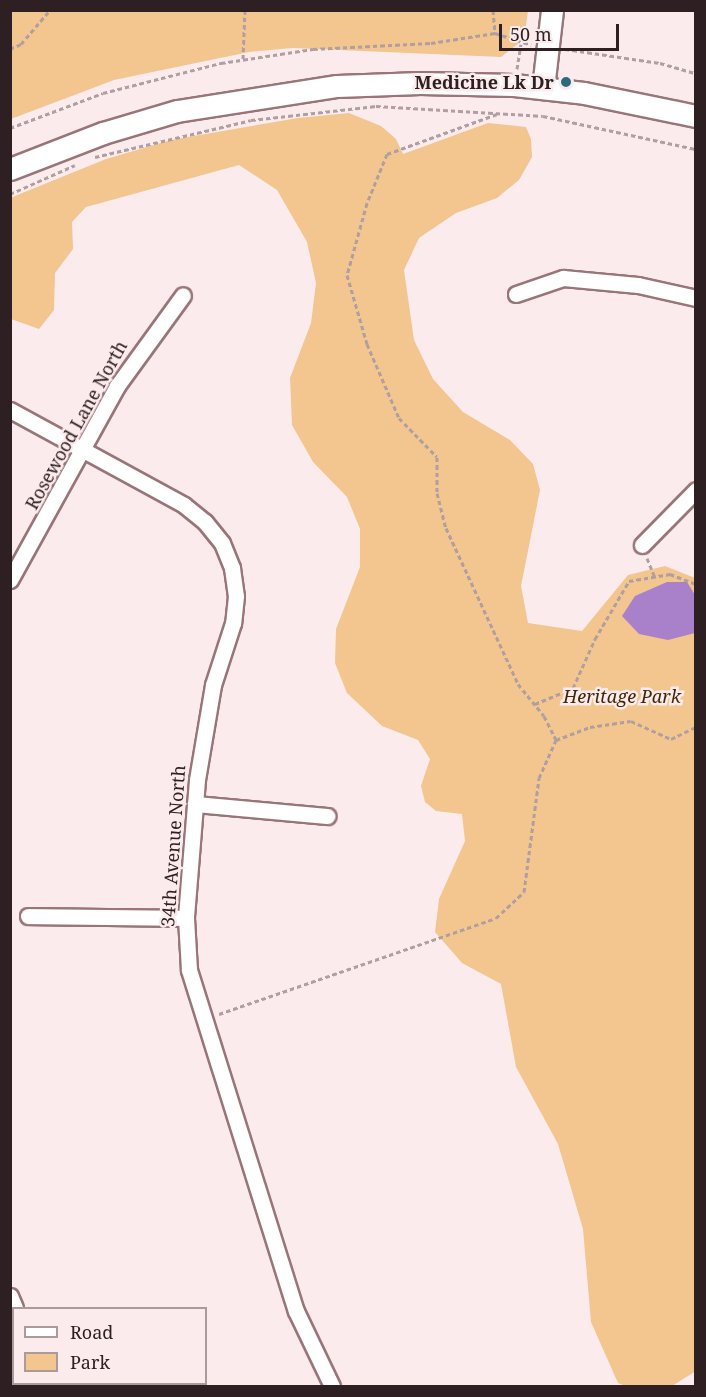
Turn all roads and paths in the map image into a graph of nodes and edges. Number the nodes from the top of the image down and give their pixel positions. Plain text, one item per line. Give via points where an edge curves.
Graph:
1 (50, 10) edge
2 (245, 10) edge
3 (493, 10) edge
4 (552, 10) edge
5 (495, 33) junction
6 (521, 44) dead end
7 (10, 49) edge
8 (567, 49) dead end
9 (243, 59) junction
10 (696, 73) edge
11 (543, 88) junction
12 (497, 114) junction
13 (696, 116) edge
14 (10, 128) edge
15 (696, 149) edge
16 (92, 158) dead end
17 (82, 162) dead end
18 (10, 169) edge
19 (10, 194) edge
20 (183, 294) dead end
21 (516, 294) dead end
22 (696, 297) edge
23 (10, 410) edge
24 (83, 450) junction
25 (696, 490) edge
26 (642, 545) joint
27 (655, 578) junction
28 (10, 580) edge
29 (696, 584) edge
30 (535, 705) junction
31 (696, 727) edge
32 (556, 741) junction
33 (195, 804) junction
34 (327, 816) dead end
35 (28, 916) dead end
36 (186, 918) junction
37 (203, 1020) junction
38 (332, 1386) edge

1 - 7 path via 21,44
2 - 9 path
3 - 5 path
4 - 11 main road
5 - 6 path
5 - 9 path via 431,44 312,49
8 - 10 path via 660,63
9 - 14 path via 140,81
11 - 13 main road
11 - 18 main road via 420,82 337,86 256,96 166,114
12 - 15 path via 543,116
12 - 16 path via 376,106 320,110 195,132
12 - 30 path via 387,154 367,203 347,275 367,344 399,418 437,457 437,493 446,528 518,684
17 - 19 path
20 - 24 street, Rosewood Lane North via 139,350
21 - 22 street via 563,278 638,285
23 - 24 street, 34th Avenue North
24 - 28 street, Rosewood Lane North
24 - 33 street, 34th Avenue North via 198,516 222,543 232,568 236,596 233,622 203,732
25 - 26 street
26 - 27 path
27 - 29 path via 670,574
27 - 30 path via 629,581 595,639 573,688
30 - 32 path
31 - 32 path via 671,739 631,721 590,727
32 - 37 path via 539,778 525,892 496,918
33 - 34 street
33 - 36 street, 34th Avenue North
35 - 36 street
36 - 37 street, 34th Avenue North via 189,970
37 - 38 street, 34th Avenue North via 296,1311 309,1347

